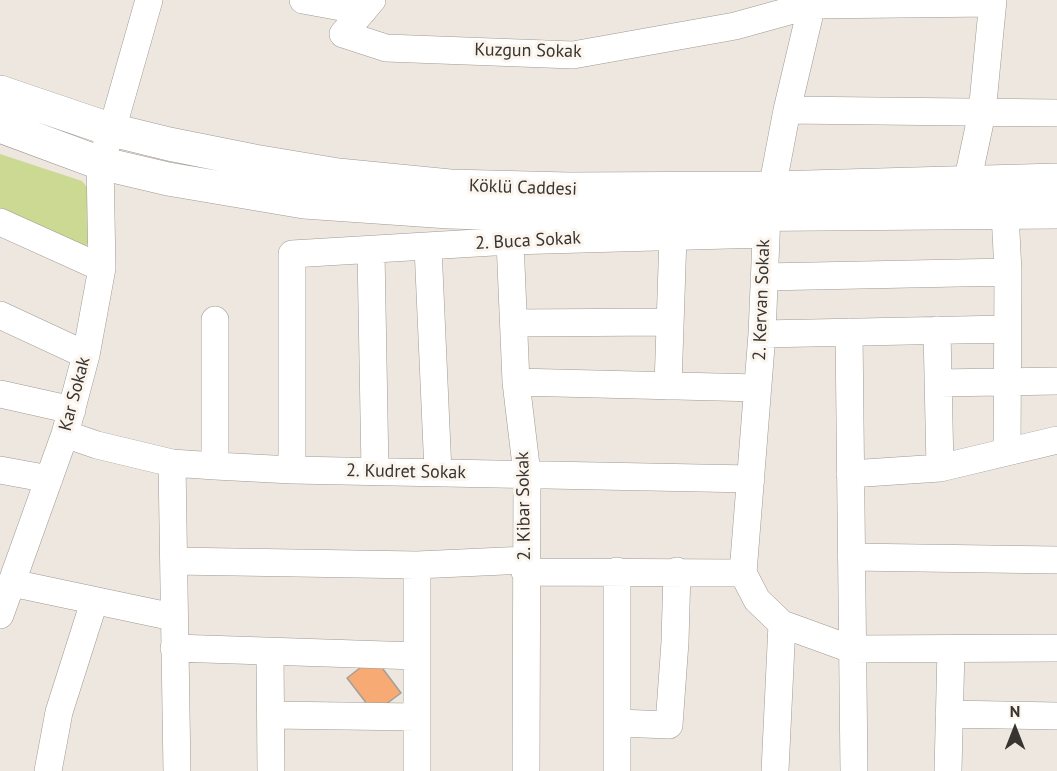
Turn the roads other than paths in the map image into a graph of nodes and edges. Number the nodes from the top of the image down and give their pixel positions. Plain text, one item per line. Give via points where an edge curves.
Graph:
1 (149, 0) edge
2 (303, 0) edge
3 (812, 2) edge
4 (993, 2) edge
5 (368, 5) edge
6 (0, 92) edge
7 (787, 110) junction
8 (982, 113) junction
9 (1057, 113) edge
10 (0, 126) edge
11 (112, 130) junction
12 (100, 163) junction
13 (1057, 180) edge
14 (967, 183) junction
15 (768, 212) junction
16 (1057, 212) edge
17 (1005, 213) junction
18 (0, 222) edge
19 (673, 236) junction
20 (510, 241) junction
21 (428, 247) junction
22 (371, 251) junction
23 (102, 268) junction
24 (1008, 272) junction
25 (764, 277) junction
26 (0, 315) edge
27 (215, 320) dead end
28 (670, 322) junction
29 (514, 323) junction
30 (1007, 329) junction
31 (938, 330) junction
32 (849, 332) junction
33 (762, 334) junction
34 (86, 355) junction
35 (1057, 381) edge
36 (516, 382) junction
37 (1007, 382) junction
38 (940, 383) junction
39 (668, 386) junction
40 (758, 388) junction
41 (0, 394) edge
42 (68, 422) junction
43 (1057, 440) edge
44 (1007, 452) junction
45 (172, 463) junction
46 (215, 466) junction
47 (940, 468) junction
48 (0, 470) edge
49 (292, 470) junction
50 (375, 471) junction
51 (438, 472) junction
52 (527, 474) junction
53 (850, 474) junction
54 (49, 479) junction
55 (751, 479) junction
56 (851, 557) junction
57 (1057, 560) edge
58 (174, 561) junction
59 (417, 565) junction
60 (525, 566) junction
61 (10, 570) edge
62 (617, 571) junction
63 (677, 572) junction
64 (743, 573) junction
65 (94, 602) junction
66 (0, 615) edge
67 (173, 617) junction
68 (783, 624) junction
69 (174, 648) junction
70 (1057, 648) edge
71 (851, 649) junction
72 (951, 649) junction
73 (270, 652) junction
74 (417, 656) junction
75 (949, 714) junction
76 (271, 715) junction
77 (1057, 716) edge
78 (416, 717) junction
79 (618, 723) junction
80 (48, 771) edge
81 (177, 771) edge
82 (271, 771) edge
83 (417, 771) edge
84 (526, 771) edge
85 (617, 771) edge
86 (775, 771) edge
87 (854, 771) edge
88 (948, 771) edge

1 - 11 street
2 - 5 street
3 - 4 street
3 - 5 street, Kuzgun Sokak via 735,26 573,55 386,48 343,34
3 - 7 street, 2. Kervan Sokak
4 - 8 street
6 - 11 main road, Köklü Caddesi
7 - 8 street
7 - 15 street, 2. Kervan Sokak
8 - 9 street
8 - 14 street
10 - 12 main road, Köklü Caddesi
11 - 12 street
11 - 15 main road, Köklü Caddesi via 338,175 450,186 568,189
12 - 15 main road, Köklü Caddesi via 304,202 585,216
12 - 23 street, Kar Sokak
13 - 14 main road, Köklü Caddesi
14 - 15 main road, Köklü Caddesi
15 - 17 main road, Köklü Caddesi
15 - 19 street, 2. Buca Sokak
15 - 25 street, 2. Kervan Sokak
16 - 17 main road, Köklü Caddesi
17 - 24 street
18 - 23 street
19 - 20 street, 2. Buca Sokak
19 - 28 street
20 - 21 street, 2. Buca Sokak
20 - 29 street, 2. Kibar Sokak
21 - 22 street, 2. Buca Sokak
21 - 51 street
22 - 49 street, 2. Buca Sokak via 292,254
22 - 50 street
23 - 34 street, Kar Sokak
24 - 25 street
24 - 30 street
25 - 33 street, 2. Kervan Sokak
26 - 34 street
27 - 46 street
28 - 29 street
28 - 39 street
29 - 36 street, 2. Kibar Sokak
30 - 31 street
30 - 37 street
31 - 32 street
31 - 38 street
32 - 33 street
32 - 53 street
33 - 40 street, 2. Kervan Sokak
34 - 42 street, Kar Sokak
35 - 37 street
36 - 39 street
36 - 52 street, 2. Kibar Sokak
37 - 38 street
37 - 44 street
38 - 47 street
39 - 40 street
40 - 55 street, 2. Kervan Sokak
41 - 42 street, 2. Kudret Sokak
42 - 45 street, 2. Kudret Sokak via 97,445
42 - 54 street, Kar Sokak
43 - 44 street
44 - 47 street
45 - 46 street, 2. Kudret Sokak
45 - 58 street
46 - 49 street, 2. Kudret Sokak
47 - 53 street
48 - 54 street
49 - 50 street, 2. Kudret Sokak
50 - 51 street, 2. Kudret Sokak
51 - 52 street, 2. Kudret Sokak
52 - 55 street, 2. Kudret Sokak
52 - 60 street, 2. Kibar Sokak
53 - 56 street
54 - 61 street, Kar Sokak
55 - 64 street, 2. Kervan Sokak
56 - 57 street
56 - 71 street
58 - 59 street
58 - 67 street
59 - 60 street
59 - 74 street
60 - 62 street
60 - 84 street, 2. Kibar Sokak
61 - 65 street
61 - 66 street, Kar Sokak
62 - 63 street
62 - 79 street
63 - 64 street
63 - 79 street via 669,724
64 - 68 street via 757,600
65 - 67 street
65 - 80 street via 59,712
67 - 69 street
68 - 71 street
68 - 86 street
69 - 73 street
69 - 81 street
70 - 72 street
71 - 72 street
71 - 87 street
72 - 75 street
73 - 74 street
73 - 76 street
74 - 78 street
75 - 77 street
75 - 88 street
76 - 78 street
76 - 82 street
78 - 83 street
79 - 85 street

